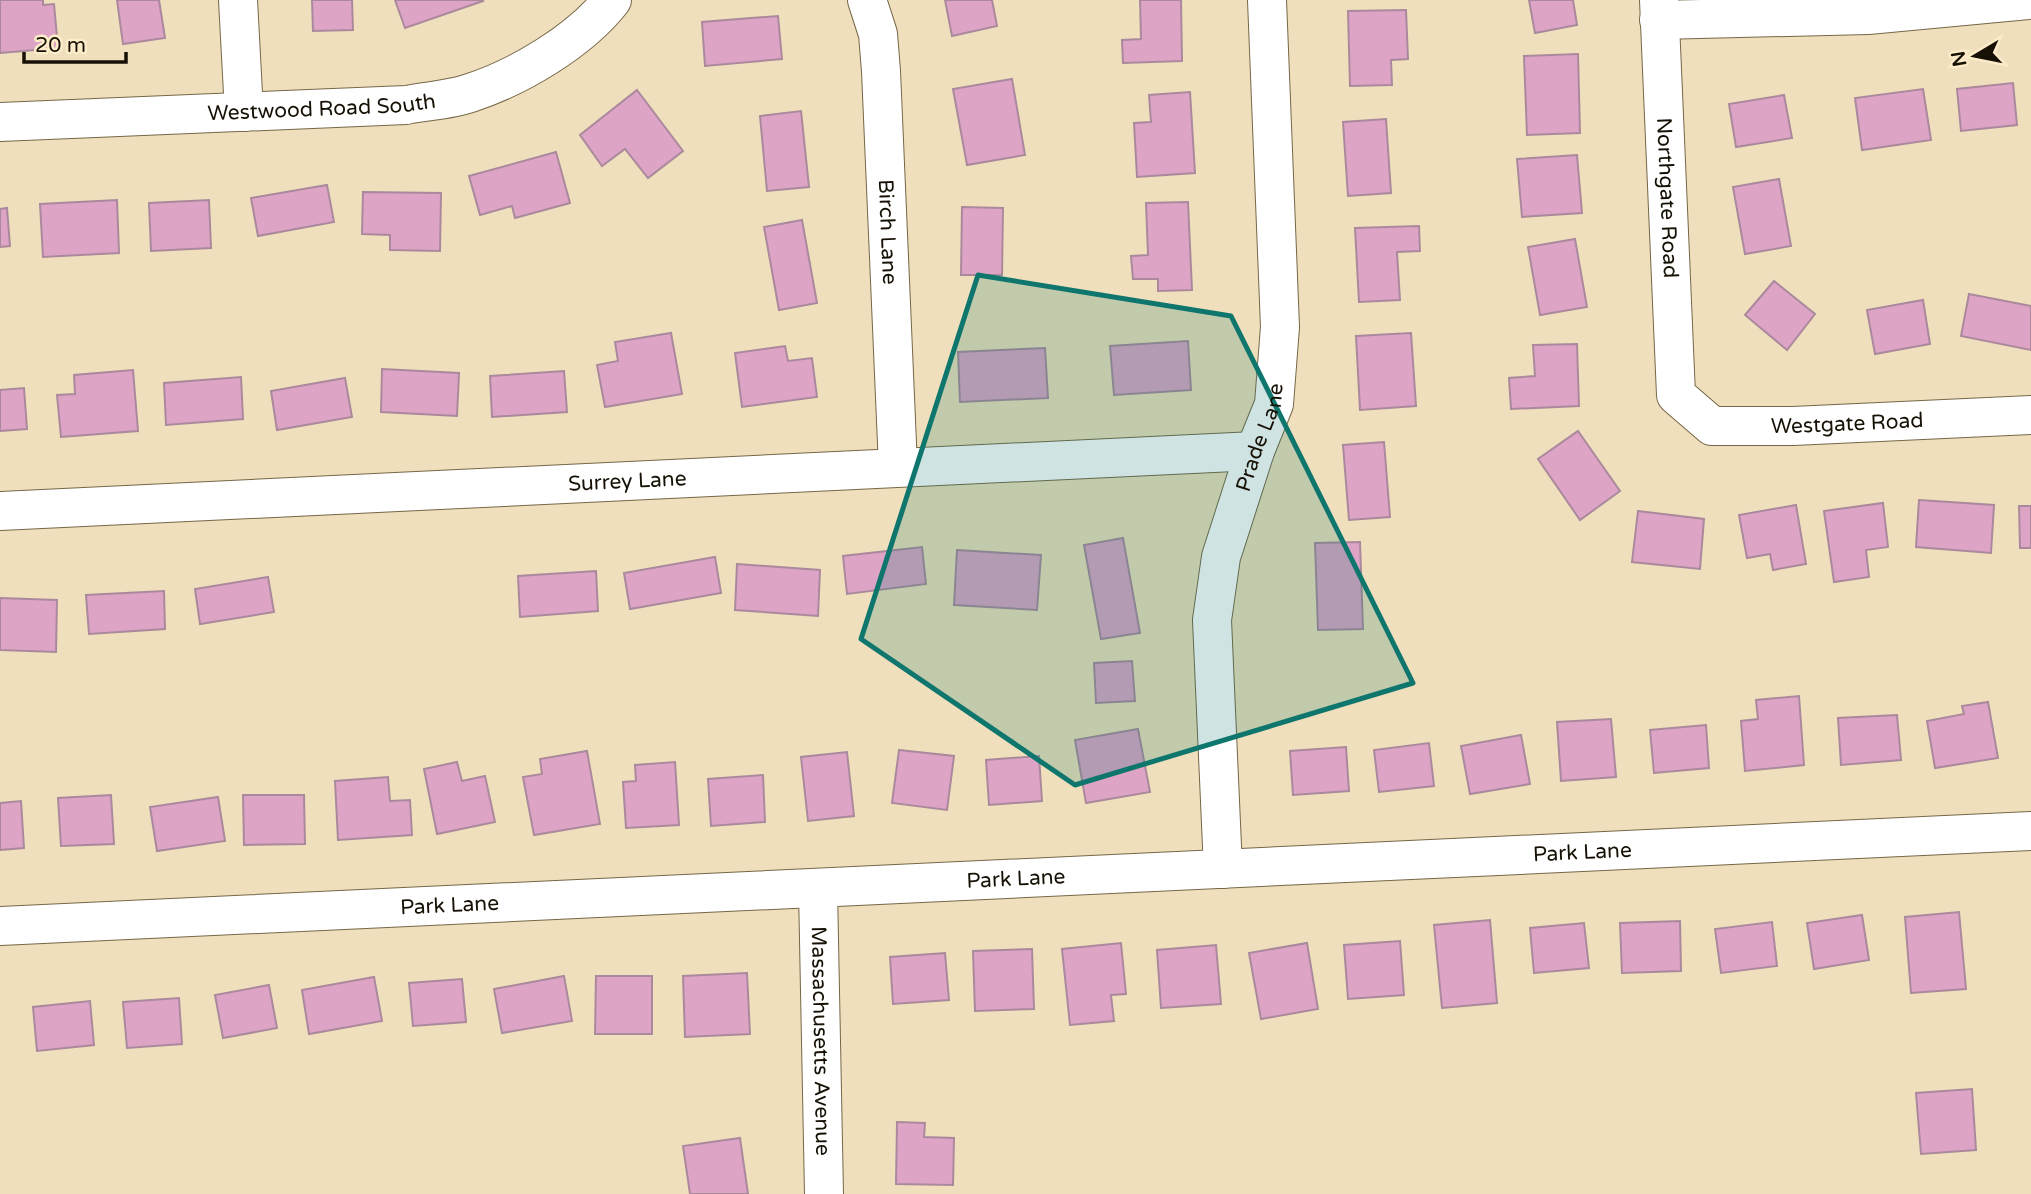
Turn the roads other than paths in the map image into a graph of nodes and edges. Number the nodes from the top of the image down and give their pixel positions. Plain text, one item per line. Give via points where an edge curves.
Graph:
1 (238, 0) edge
2 (612, 0) edge
3 (867, 0) edge
4 (1267, 0) edge
5 (2028, 0) edge
6 (1659, 10) edge
7 (244, 112) junction
8 (0, 122) edge
9 (1676, 394) joint
10 (2031, 415) edge
11 (1255, 451) junction
12 (898, 467) junction
13 (0, 510) edge
14 (2031, 831) edge
15 (1223, 869) junction
16 (817, 889) junction
17 (0, 926) edge
18 (824, 1194) edge

1 - 7 street
2 - 7 street, Westwood Road South via 577,36 514,75 467,94 406,105
3 - 12 street, Birch Lane via 878,34 881,71
4 - 11 street, Prade Lane via 1280,327 1274,404
5 - 6 street via 1868,15
6 - 9 street, Northgate Road
7 - 8 street, Westwood Road South
9 - 10 street, Westgate Road via 1712,426
11 - 12 street, Surrey Lane
11 - 15 street, Prade Lane via 1221,557 1212,620
12 - 13 street, Surrey Lane
14 - 15 street, Park Lane
15 - 16 street, Park Lane
16 - 17 street, Park Lane
16 - 18 street, Massachusetts Avenue

